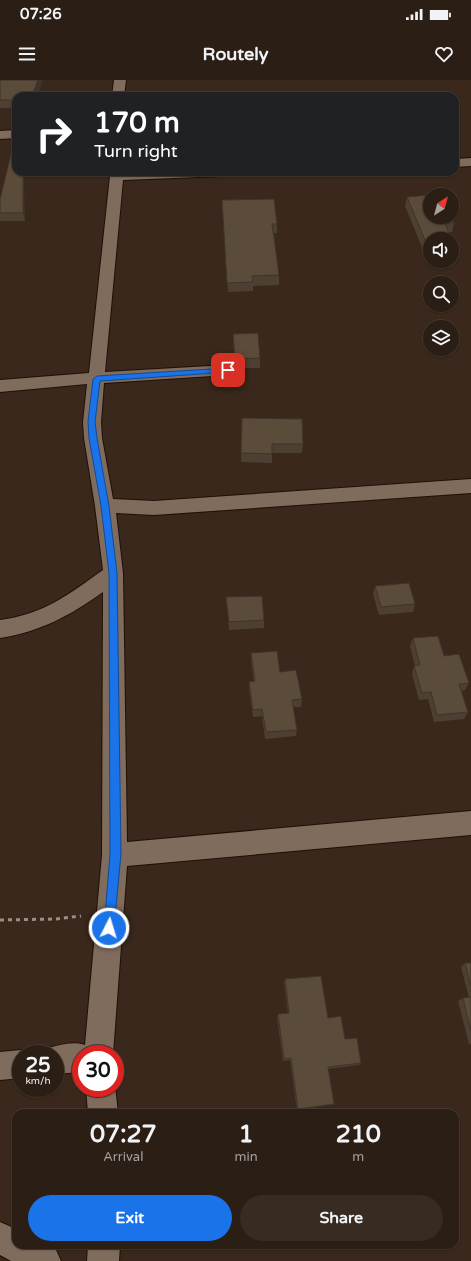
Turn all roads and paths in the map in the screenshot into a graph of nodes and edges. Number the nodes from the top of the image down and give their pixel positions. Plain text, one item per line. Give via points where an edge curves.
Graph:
1 (120, 80) edge
2 (118, 92) edge
3 (12, 134) edge
4 (0, 135) edge
5 (471, 162) edge
6 (459, 163) edge
7 (116, 176) edge
8 (228, 370) dead end
9 (97, 379) junction
10 (0, 386) edge
11 (471, 486) edge
12 (105, 506) junction
13 (113, 573) junction
14 (0, 629) edge
15 (471, 823) edge
16 (115, 854) junction
17 (110, 913) junction
18 (0, 920) edge
19 (100, 1045) edge
20 (12, 1065) edge
21 (0, 1066) edge
22 (102, 1097) edge
23 (103, 1109) edge
24 (0, 1238) edge
25 (12, 1244) edge
26 (22, 1249) edge
27 (104, 1249) edge
28 (45, 1261) edge
29 (103, 1261) edge

1 - 2 street
3 - 4 street
5 - 6 street
7 - 9 street
8 - 9 street
9 - 10 street
9 - 12 street via 92,422 93,438
11 - 12 street via 154,508
12 - 13 street
13 - 14 street via 52,616 14,628
13 - 16 street
15 - 16 street
16 - 17 street
17 - 18 path via 56,919
17 - 19 street
20 - 21 street
22 - 23 street
24 - 25 street
26 - 28 street
27 - 29 street

